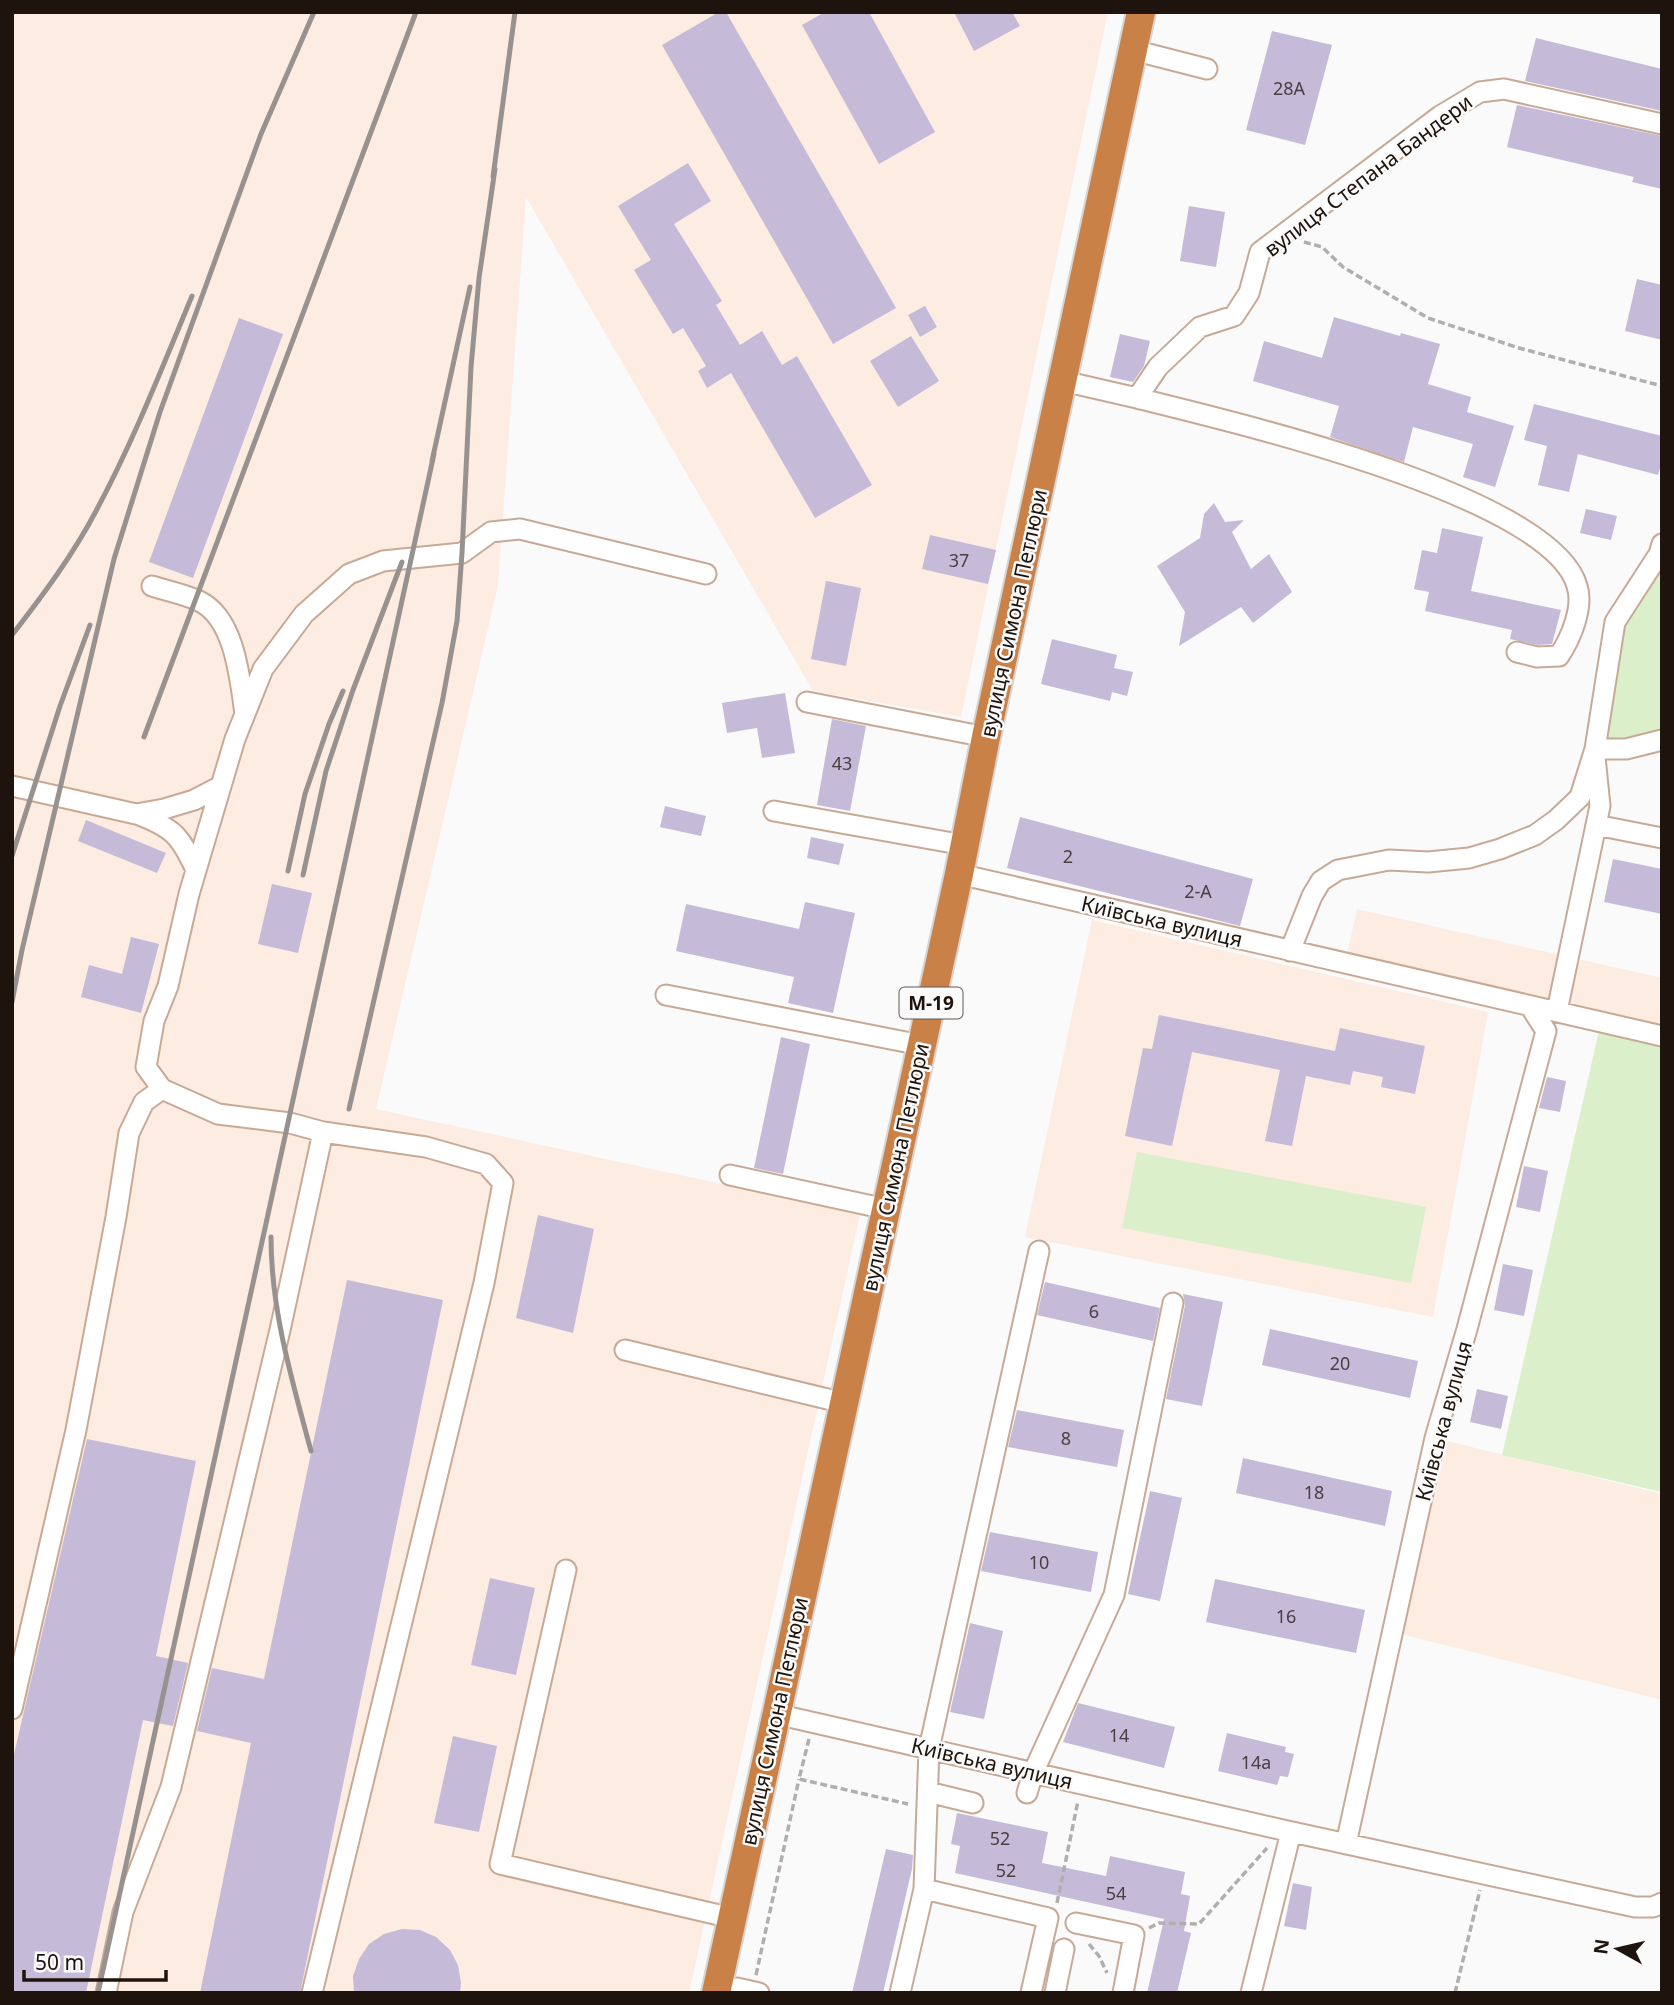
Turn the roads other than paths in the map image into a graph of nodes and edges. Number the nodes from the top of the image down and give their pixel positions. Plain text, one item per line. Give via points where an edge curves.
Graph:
1 (1141, 12) edge
2 (1133, 50) junction
3 (1207, 69) dead end
4 (1662, 124) edge
5 (1063, 382) junction
6 (1137, 398) junction
7 (1662, 544) edge
8 (706, 574) dead end
9 (152, 586) dead end
10 (1517, 652) dead end
11 (807, 702) dead end
12 (245, 715) junction
13 (986, 737) junction
14 (1662, 740) edge
15 (1594, 749) junction
16 (12, 786) edge
17 (220, 786) junction
18 (775, 811) dead end
19 (136, 814) junction
20 (1596, 825) junction
21 (1662, 838) edge
22 (964, 845) junction
23 (196, 870) junction
24 (958, 874) junction
25 (1290, 951) junction
26 (666, 995) dead end
27 (1530, 1006) junction
28 (1557, 1011) junction
29 (1662, 1036) edge
30 (922, 1045) junction
31 (162, 1089) junction
32 (323, 1132) junction
33 (730, 1175) dead end
34 (886, 1209) junction
35 (1039, 1251) dead end
36 (1173, 1303) dead end
37 (625, 1350) dead end
38 (844, 1403) junction
39 (566, 1570) dead end
40 (12, 1709) edge
41 (776, 1714) junction
42 (929, 1749) junction
43 (1033, 1773) junction
44 (1027, 1793) dead end
45 (927, 1800) junction
46 (972, 1803) dead end
47 (1287, 1831) junction
48 (1346, 1844) junction
49 (924, 1889) junction
50 (1662, 1903) edge
51 (732, 1918) junction
52 (1080, 1931) road end
53 (1064, 1949) dead end
54 (1116, 1987) edge
55 (741, 1991) edge
56 (106, 1993) edge
57 (312, 1993) edge
58 (900, 1993) edge
59 (1031, 1993) edge
60 (1055, 1993) edge
61 (1251, 1993) edge

1 - 2 highway, вулиця Симона Петлюри / М-19
2 - 3 street
2 - 5 highway, вулиця Симона Петлюри / М-19
4 - 6 street, вулиця Степана Бандери via 1504,89 1480,92 1440,116 1260,252 1250,293 1234,316 1200,327 1158,366
5 - 6 street
5 - 13 highway, вулиця Симона Петлюри / М-19
6 - 10 street via 1373,463 1446,490 1544,543 1564,560 1578,586 1578,604 1568,642 1559,656
7 - 15 street via 1615,622
8 - 12 street via 520,529 491,531 463,553 383,561 349,574 304,614 264,669
9 - 12 street via 201,602 225,626
11 - 13 street
12 - 17 street
13 - 22 highway, вулиця Симона Петлюри / М-19
14 - 15 street via 1626,749
15 - 20 street via 1600,806
15 - 25 street via 1580,797 1535,835 1469,858 1389,860 1338,870 1321,881
16 - 19 street
17 - 19 street via 194,800
17 - 23 street
18 - 22 street
19 - 23 street via 163,824 184,842
20 - 21 street
20 - 28 street
22 - 24 highway, вулиця Симона Петлюри / М-19
23 - 31 street via 169,986 154,1021 146,1067
24 - 25 street, Київська вулиця
24 - 30 highway, вулиця Симона Петлюри / М-19
25 - 27 street, Київська вулиця
26 - 30 street
27 - 28 street, Київська вулиця
27 - 48 street, Київська вулиця via 1546,1031 1435,1438
28 - 29 street, Київська вулиця
30 - 34 highway, вулиця Симона Петлюри / М-19
31 - 32 street via 218,1115 290,1123
31 - 40 street via 144,1102 129,1133 76,1430
32 - 56 street via 171,1787 123,1912
32 - 57 street via 438,1150 486,1164 503,1183 481,1295
33 - 34 street
34 - 38 highway, вулиця Симона Петлюри / М-19
35 - 42 street
36 - 43 street via 1114,1595
37 - 38 street
38 - 41 highway, вулиця Симона Петлюри / М-19
39 - 51 street via 500,1864
41 - 42 street, Київська вулиця
41 - 51 highway, вулиця Симона Петлюри / М-19
42 - 43 street, Київська вулиця
42 - 45 street
43 - 44 street
43 - 47 street, Київська вулиця
45 - 46 street
45 - 49 street
47 - 48 street, Київська вулиця
47 - 61 street
48 - 50 street, Київська вулиця via 1635,1907
49 - 58 street
49 - 59 street via 1048,1918
51 - 55 highway, вулиця Симона Петлюри / М-19
52 - 54 street via 1135,1935
53 - 60 street

